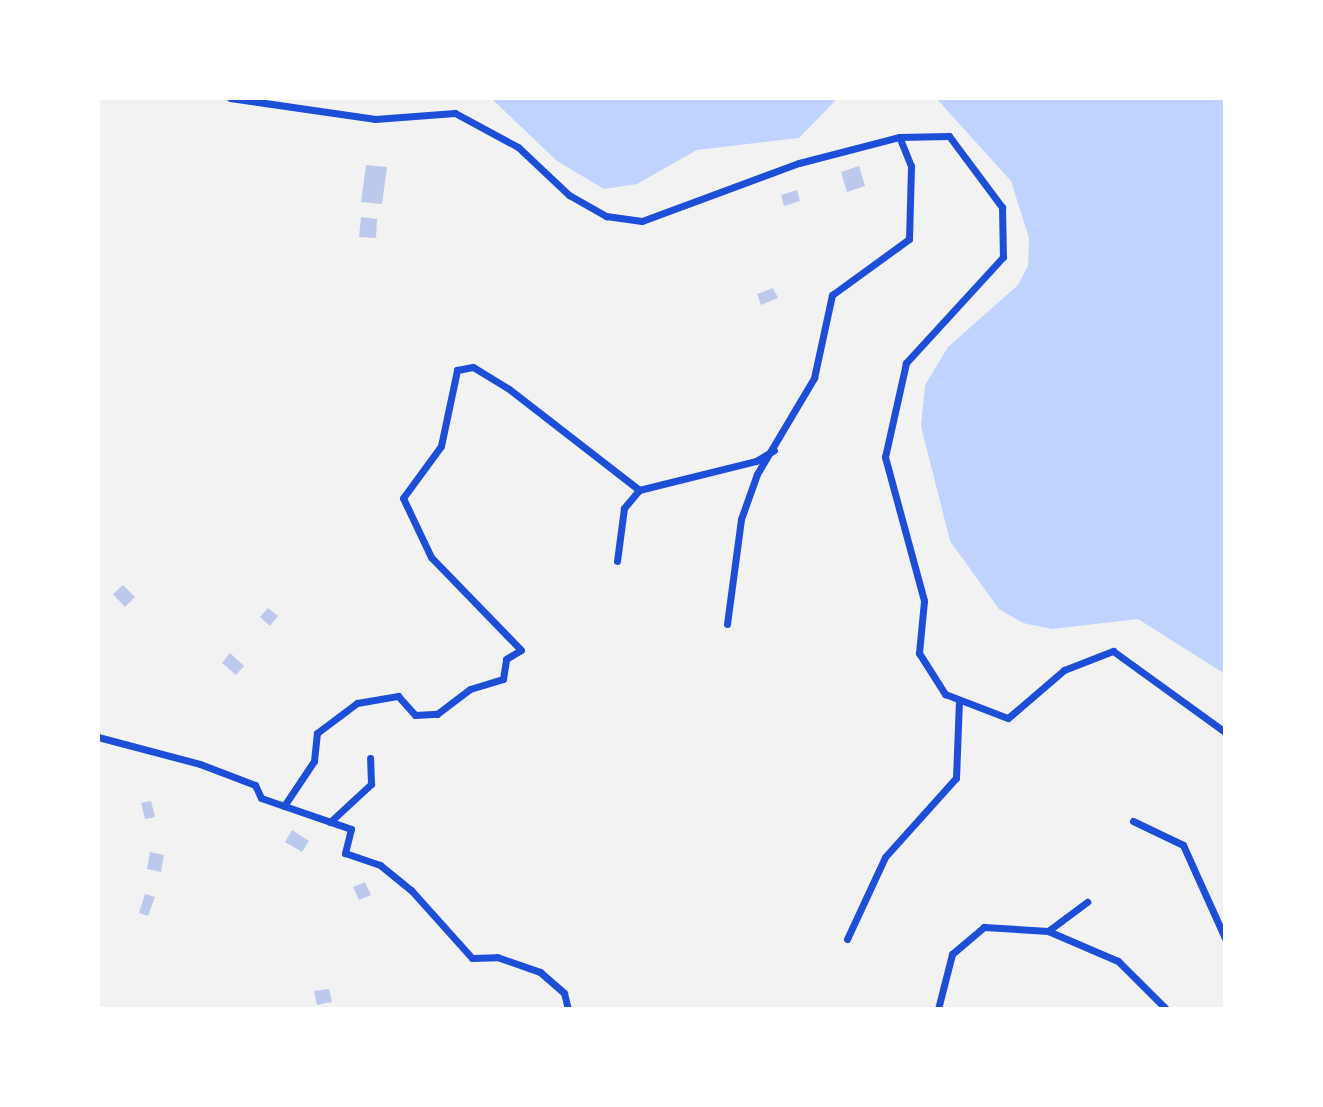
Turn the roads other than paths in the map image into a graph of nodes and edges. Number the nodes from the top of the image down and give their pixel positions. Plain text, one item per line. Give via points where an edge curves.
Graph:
1 (230, 98) edge
2 (899, 137) junction
3 (779, 447) junction
4 (639, 490) junction
5 (617, 561) dead end
6 (727, 624) dead end
7 (959, 700) junction
8 (1225, 732) edge
9 (98, 737) edge
10 (370, 758) dead end
11 (284, 806) junction
12 (1133, 821) dead end
13 (330, 822) junction
14 (1087, 902) dead end
15 (1048, 931) junction
16 (1225, 938) edge
17 (847, 939) dead end
18 (568, 1009) edge
19 (938, 1009) edge
20 (1166, 1009) edge

1 - 2 street via 375,119 455,113 518,147 569,195 606,216 642,221 799,163
2 - 3 street via 911,166 909,239 832,295 814,378
2 - 7 street via 949,136 1002,207 1003,257 906,363 885,457 924,601 919,653 945,694
3 - 4 street via 756,461
3 - 6 street via 757,474 741,519
4 - 5 street via 624,508
4 - 11 street via 509,389 473,367 457,370 441,446 403,498 431,557 521,650 506,659 503,679 470,689 437,714 415,715 398,696 357,703 317,733 314,761
7 - 8 street via 1008,718 1064,670 1113,651
7 - 17 street via 956,778 885,857
9 - 11 street via 200,764
10 - 13 street via 371,784
11 - 13 street
12 - 16 street via 1183,845
13 - 18 street via 351,829 345,853 380,865 411,890 472,958 497,957 540,972 564,993
14 - 15 street
15 - 19 street via 984,927 952,954
15 - 20 street via 1118,961

